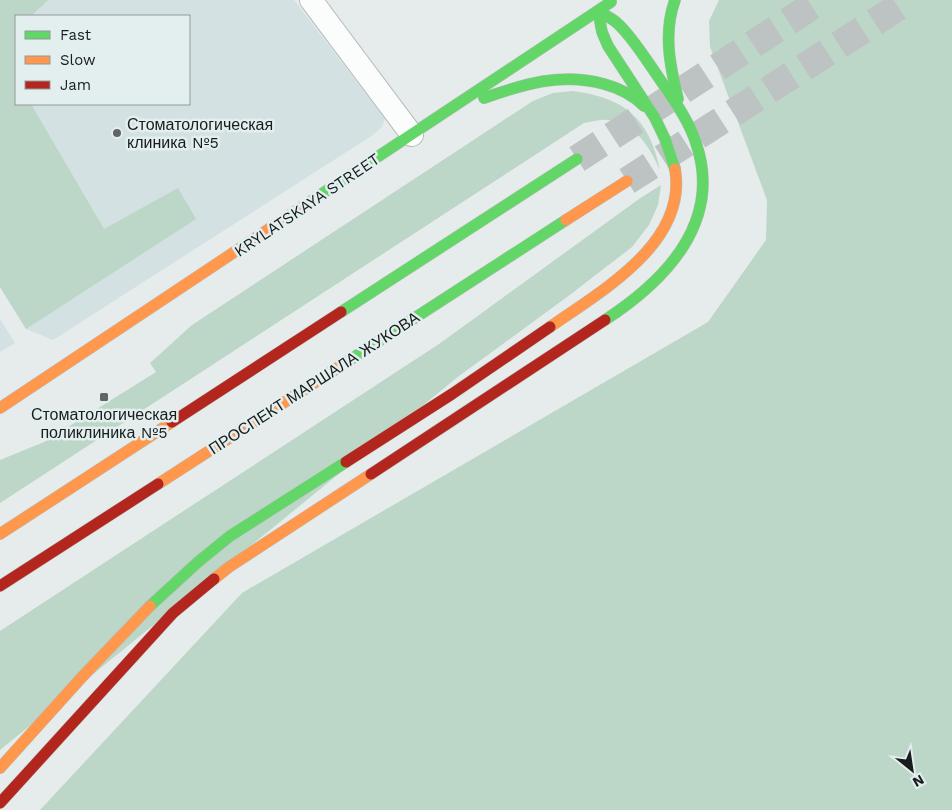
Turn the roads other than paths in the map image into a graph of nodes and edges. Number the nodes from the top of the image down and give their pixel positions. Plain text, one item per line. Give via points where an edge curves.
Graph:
1 (311, 0) edge
2 (614, 0) edge
3 (675, 0) edge
4 (598, 11) junction
5 (680, 110) junction
6 (448, 111) junction
7 (657, 121) junction
8 (412, 135) junction
9 (577, 159) tunnel mouth
10 (627, 181) tunnel mouth
11 (0, 408) edge
12 (0, 534) edge
13 (0, 586) edge
14 (0, 768) edge
15 (0, 803) edge

1 - 8 street
2 - 4 main road, KRYLATSKAYA STREET
3 - 5 main road via 668,29 668,52
4 - 5 main road via 627,34
4 - 6 main road, KRYLATSKAYA STREET
4 - 7 main road via 608,46
5 - 15 main road via 698,146 704,188 690,235 676,258 653,283 620,310 229,567 174,613
6 - 7 main road via 544,79 573,78 622,90 638,99
6 - 8 main road, KRYLATSKAYA STREET
7 - 14 main road via 668,143 676,172 676,196 667,224 648,251 575,310 484,373 230,536 196,562 161,594
8 - 11 main road, KRYLATSKAYA STREET
9 - 12 main road
10 - 13 main road, ПРОСПЕКТ МАРШАЛА ЖУКОВА

